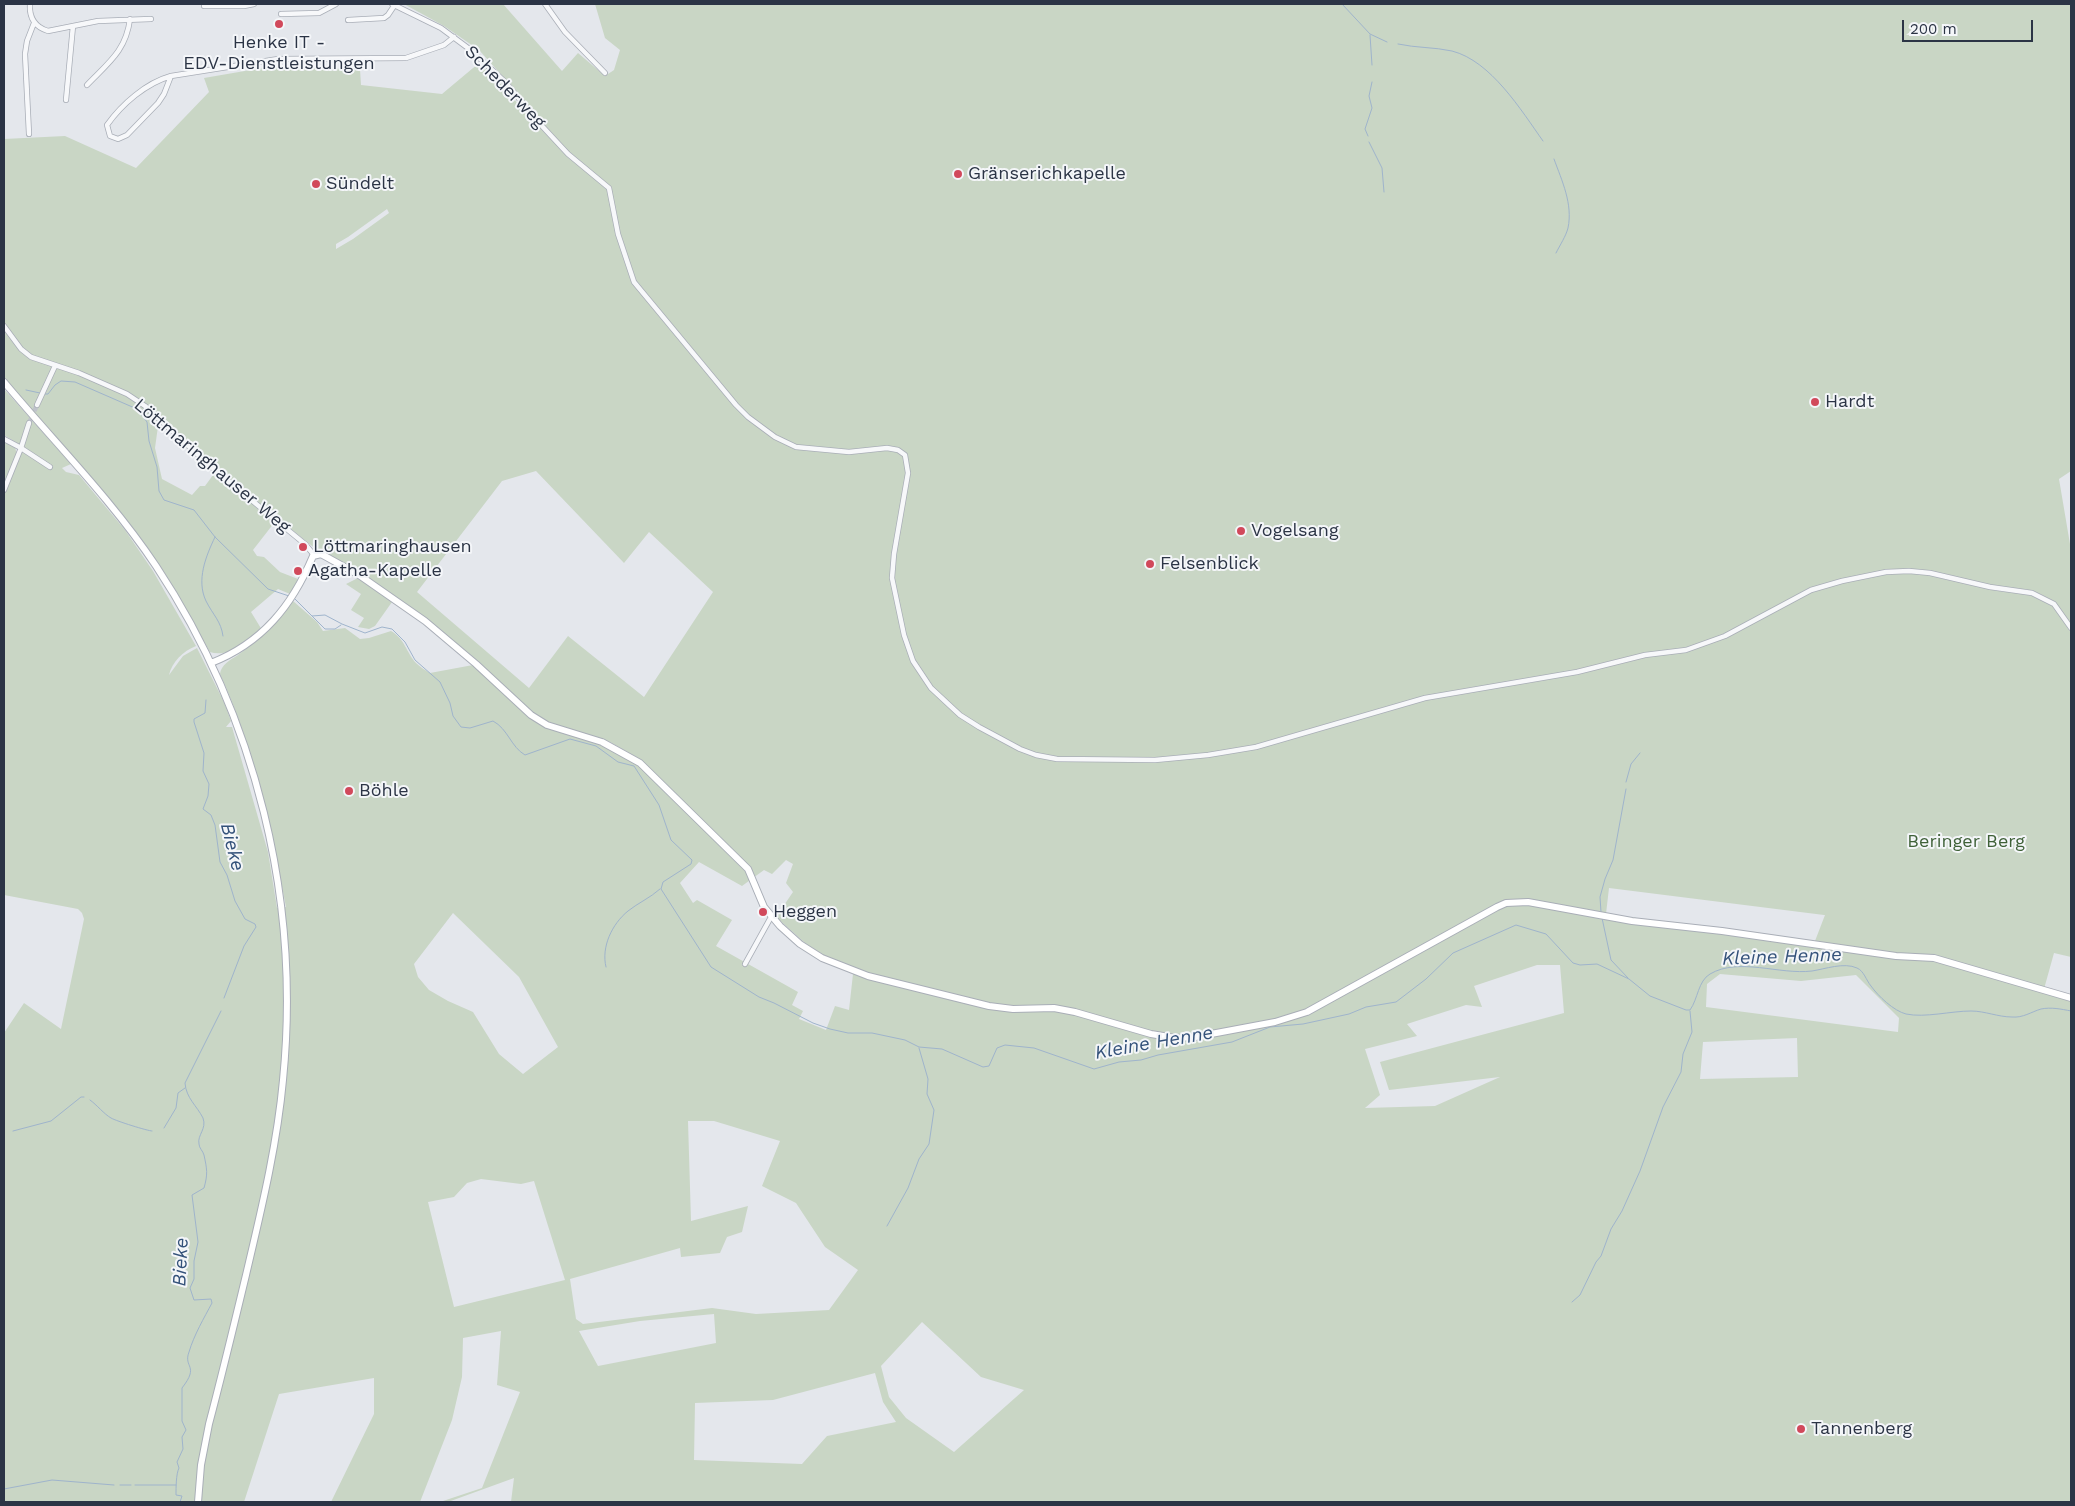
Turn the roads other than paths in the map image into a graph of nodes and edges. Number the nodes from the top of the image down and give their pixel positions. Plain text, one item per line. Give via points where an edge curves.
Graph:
1 (30, 4) edge
2 (254, 4) edge
3 (336, 4) edge
4 (545, 4) edge
5 (393, 5) edge
6 (204, 6) dead end
7 (281, 14) dead end
8 (130, 19) junction
9 (151, 19) dead end
10 (348, 20) dead end
11 (34, 23) junction
12 (73, 26) junction
13 (454, 37) junction
14 (605, 73) dead end
15 (171, 76) junction
16 (87, 85) dead end
17 (66, 100) dead end
18 (29, 134) dead end
19 (4, 326) edge
20 (55, 366) junction
21 (4, 382) edge
22 (37, 405) tunnel mouth
23 (29, 423) tunnel mouth
24 (4, 439) edge
25 (21, 448) junction
26 (50, 467) dead end
27 (4, 490) edge
28 (314, 555) junction
29 (2071, 628) edge
30 (211, 664) junction
31 (771, 917) junction
32 (745, 964) dead end
33 (2071, 998) edge
34 (198, 1502) edge

1 - 11 street
2 - 6 street
3 - 7 street via 318,13
4 - 14 street via 565,32
5 - 10 street via 384,18
5 - 13 street, Schederweg
8 - 9 street
8 - 12 street
8 - 16 street via 128,35 118,53
11 - 12 street via 48,31
11 - 18 street via 25,54
12 - 17 street
13 - 15 street via 444,45 403,59 278,59
13 - 29 street, Schederweg via 491,67 568,154 607,186 624,256 634,282 741,410 776,437 799,448 849,452 887,448 905,455 908,473 892,572 910,656 927,682 950,707 979,727 1036,755 1070,760 1149,760 1256,747 1426,698 1577,672 1645,655 1686,650 1724,636 1811,590 1894,571 1939,574 2032,594 2054,604
15 - 15 street via 144,89 122,109 107,125 110,136 118,139 127,135 162,98
19 - 20 street, Löttmaringhauser Weg via 26,354
20 - 22 street
20 - 28 street, Löttmaringhauser Weg via 120,391 146,406
21 - 30 street via 100,492 138,541 176,598
23 - 25 street
24 - 25 street
25 - 26 street
25 - 27 street
28 - 30 street via 276,619 244,647
28 - 31 street via 321,554 359,576 425,621 531,715 547,725 602,742 646,767 748,869
30 - 34 street via 236,723 266,818 282,908 288,999 283,1082 275,1141 256,1235 209,1424
31 - 32 street
31 - 33 street via 811,952 868,976 989,1006 1054,1008 1134,1030 1180,1038 1204,1036 1301,1014 1497,907 1516,902 1632,921 1896,956 1934,958

